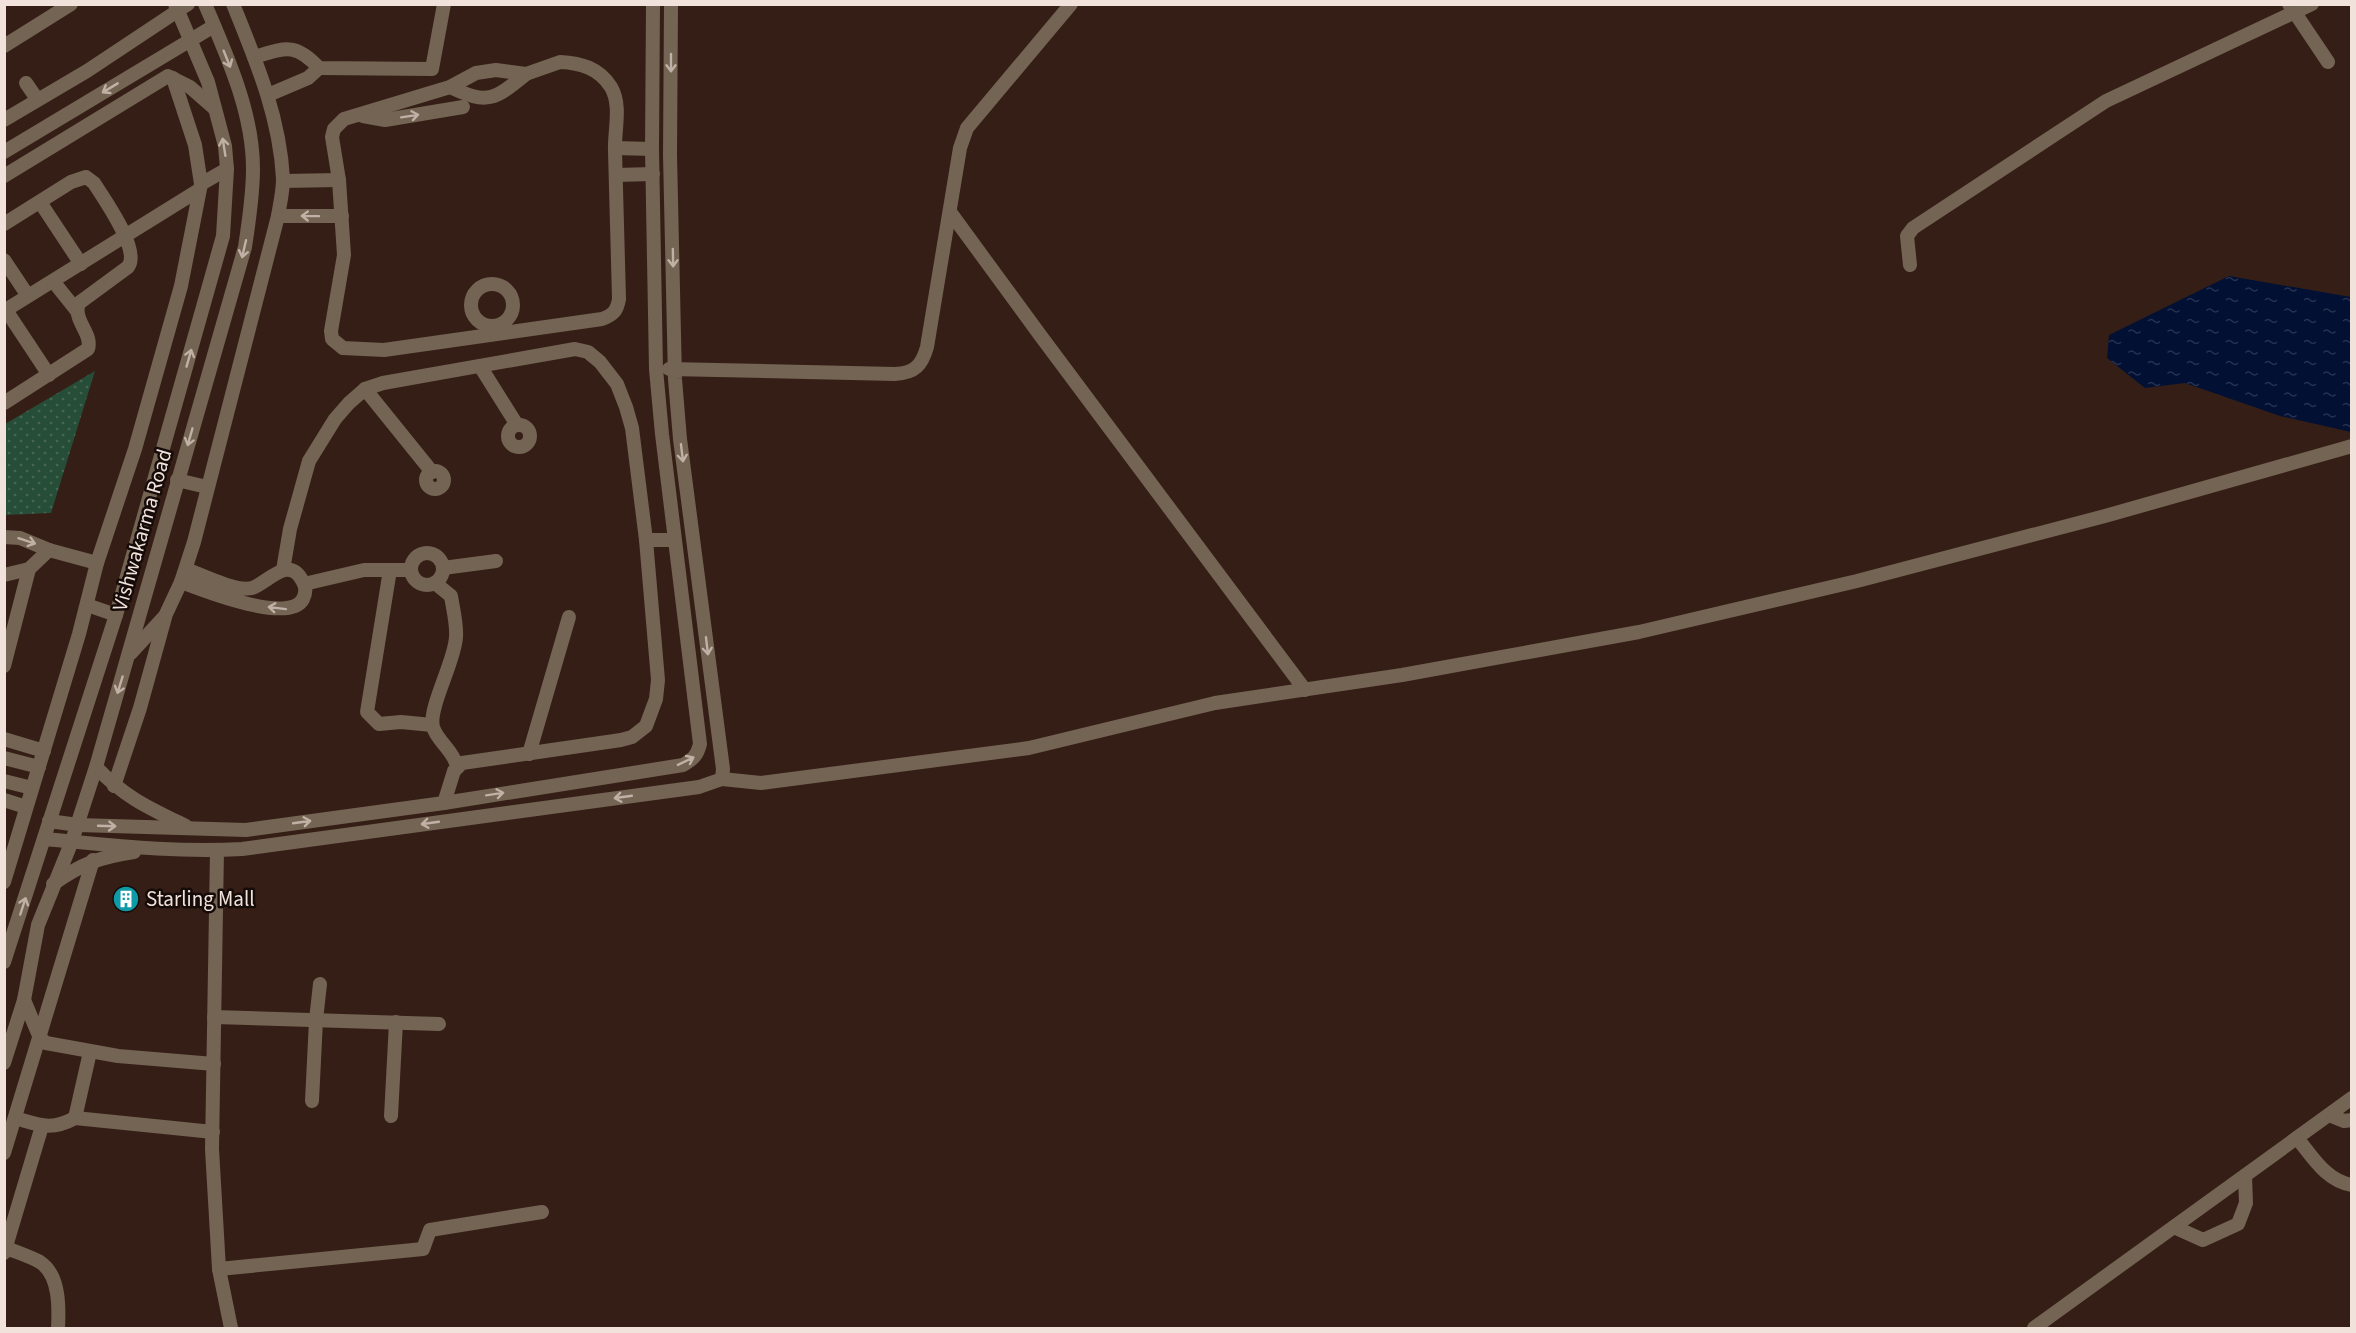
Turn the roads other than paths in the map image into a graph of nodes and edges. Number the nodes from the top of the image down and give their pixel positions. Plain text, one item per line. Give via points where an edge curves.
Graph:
1 (71, 4) edge
2 (205, 4) edge
3 (233, 4) edge
4 (444, 4) edge
5 (653, 4) edge
6 (671, 4) edge
7 (1071, 4) edge
8 (2312, 4) edge
9 (181, 7) edge
10 (2291, 9) edge
11 (214, 26) junction
12 (190, 41) junction
13 (4, 46) edge
14 (254, 57) junction
15 (2328, 62) dead end
16 (146, 66) junction
17 (319, 68) junction
18 (526, 75) junction
19 (170, 77) junction
20 (26, 83) dead end
21 (450, 87) junction
22 (268, 95) junction
23 (37, 99) junction
24 (463, 107) dead end
25 (214, 108) junction
26 (358, 115) junction
27 (4, 120) edge
28 (615, 148) junction
29 (652, 148) junction
30 (4, 152) edge
31 (227, 169) junction
32 (653, 174) junction
33 (616, 175) junction
34 (4, 176) edge
35 (339, 180) junction
36 (283, 181) junction
37 (200, 187) junction
38 (40, 202) junction
39 (950, 212) junction
40 (278, 216) junction
41 (342, 216) junction
42 (4, 224) edge
43 (125, 236) junction
44 (610, 253) dead end
45 (4, 260) edge
46 (81, 264) junction
47 (1910, 265) dead end
48 (53, 281) junction
49 (28, 296) junction
50 (5, 311) edge
51 (77, 311) junction
52 (593, 321) junction
53 (509, 326) junction
54 (482, 330) junction
55 (480, 366) junction
56 (656, 369) junction
57 (685, 370) junction
58 (49, 375) junction
59 (365, 389) junction
60 (4, 403) edge
61 (517, 425) dead end
62 (2352, 447) edge
63 (432, 472) dead end
64 (177, 480) junction
65 (207, 487) junction
66 (4, 537) edge
67 (646, 540) junction
68 (674, 540) junction
69 (50, 550) junction
70 (496, 561) dead end
71 (97, 563) junction
72 (443, 568) junction
73 (29, 569) junction
74 (283, 570) junction
75 (390, 570) junction
76 (411, 570) junction
77 (4, 575) edge
78 (183, 576) junction
79 (435, 583) junction
80 (304, 584) junction
81 (87, 605) junction
82 (166, 614) junction
83 (116, 615) junction
84 (569, 617) dead end
85 (129, 655) junction
86 (4, 666) edge
87 (1305, 690) junction
88 (432, 725) junction
89 (4, 739) edge
90 (44, 751) junction
91 (529, 754) junction
92 (4, 758) edge
93 (96, 766) junction
94 (457, 766) junction
95 (39, 767) junction
96 (722, 779) junction
97 (4, 781) edge
98 (114, 786) junction
99 (32, 788) junction
100 (4, 800) edge
101 (444, 802) junction
102 (27, 807) junction
103 (49, 821) junction
104 (78, 825) junction
105 (190, 828) junction
106 (44, 839) junction
107 (72, 841) junction
108 (157, 848) junction
109 (217, 851) junction
110 (93, 860) junction
111 (4, 882) edge
112 (53, 884) junction
113 (4, 962) edge
114 (320, 984) dead end
115 (24, 1000) junction
116 (214, 1017) junction
117 (316, 1020) junction
118 (396, 1022) junction
119 (439, 1024) dead end
120 (47, 1043) junction
121 (90, 1052) junction
122 (4, 1063) edge
123 (214, 1064) junction
124 (2352, 1098) edge
125 (312, 1101) dead end
126 (2329, 1115) junction
127 (392, 1116) dead end
128 (75, 1118) junction
129 (2352, 1120) edge
130 (27, 1122) junction
131 (213, 1132) junction
132 (2296, 1138) junction
133 (4, 1153) edge
134 (2245, 1176) junction
135 (2352, 1185) edge
136 (542, 1212) dead end
137 (2174, 1227) junction
138 (5, 1249) edge
139 (219, 1269) junction
140 (58, 1329) edge
141 (231, 1329) edge
142 (2034, 1329) edge

1 - 13 street
2 - 11 street, Vishwakarma Road
3 - 14 street
4 - 17 street via 432,69
5 - 29 street
6 -> 57 street via 670,155
7 - 39 street via 968,128 960,148
8 - 10 street
9 - 12 street, Vishwakarma Road
9 - 23 street via 87,71
10 - 15 street
10 - 47 street via 2106,101 1997,171 1913,228 1907,236
11 - 12 street
11 -> 64 street, Vishwakarma Road via 249,129 253,167 250,212 245,248
12 - 16 street
12 - 25 street, Vishwakarma Road via 208,82
14 - 17 street via 290,47 307,55
14 - 22 street
16 - 19 street
16 -> 30 street
17 - 22 street via 308,78
18 - 21 street via 486,70
18 - 21 street via 498,95 481,99
18 - 28 street via 560,62 575,62 602,76 616,102
19 - 25 street via 190,87
19 - 34 street
19 - 37 street via 193,138
20 - 23 street
21 - 26 street
22 - 36 street
23 - 27 street
26 -> 24 street via 385,120
31 -> 25 street, Vishwakarma Road
26 - 35 street via 344,119 334,129
28 - 29 street
28 - 33 street
29 - 32 street
31 - 37 street
83 -> 31 street, Vishwakarma Road via 223,236
32 - 33 street
32 - 56 street
33 - 52 street via 618,308 613,314
35 - 36 street
35 - 41 street
36 - 40 street
37 - 43 street
37 - 71 street via 181,286 135,449
38 - 42 street
38 - 43 street via 86,177
38 - 46 street
39 - 57 street via 927,347 918,368 895,374
39 - 87 street
41 -> 40 street
40 - 65 street
41 - 54 street via 344,255 331,331 336,344 343,348 384,350
43 - 46 street
43 - 51 street via 131,262 83,299
44 - 52 street via 611,293 608,305
45 - 49 street
46 - 48 street
48 - 49 street
48 - 51 street
49 - 50 street
50 - 58 street
51 - 58 street via 89,339 88,349
52 - 53 street
53 - 54 street
53 - 54 street via 511,296 502,287 491,285 476,293 472,304
55 - 59 street
55 - 61 street
55 - 67 street via 575,349 588,352 600,362 617,384 632,428
56 - 57 street
56 - 68 street
57 -> 96 street via 680,439
58 - 60 street
59 - 63 street
59 - 74 street via 335,419 309,461
62 - 87 street via 1869,578 1639,632
64 - 65 street
64 - 85 street, Vishwakarma Road
65 - 78 street
66 -> 69 street via 20,538
67 - 68 street
67 - 91 street via 658,680 646,726 621,740
101 -> 68 street via 683,765 693,760 700,744
69 - 71 street
69 - 73 street
70 - 72 street
71 - 81 street
72 - 76 street via 436,556 427,553 417,557
72 - 79 street
73 - 77 street
73 - 86 street
74 - 78 street via 246,588
74 - 80 street via 300,577
75 - 76 street
75 - 80 street via 364,570
75 - 88 street via 367,712 380,724
76 - 79 street via 420,583
80 -> 78 street via 306,590 297,606 281,609 237,601
78 - 82 street
79 - 88 street via 451,596 456,638
81 - 83 street
81 - 90 street
82 - 85 street
82 - 98 street
83 - 103 street, Vishwakarma Road
84 - 91 street
85 -> 93 street, Vishwakarma Road
87 - 96 street via 1184,709 1029,748 761,783
88 - 94 street
89 - 90 street
90 - 95 street
91 - 94 street
92 - 95 street
93 - 98 street
93 - 104 street, Vishwakarma Road
94 - 101 street
95 - 99 street
96 -> 109 street via 699,787
97 - 99 street
98 - 105 street
99 - 102 street
100 - 102 street
105 -> 101 street via 246,830
102 - 111 street
103 - 104 street
103 - 106 street, Vishwakarma Road
104 -> 105 street
104 - 107 street, Vishwakarma Road
106 - 107 street
113 -> 106 street, Vishwakarma Road
107 - 108 street
107 - 112 street, Vishwakarma Road
108 - 109 street
108 - 110 street
109 - 116 street
110 - 112 street
110 - 120 street
112 - 115 street, Vishwakarma Road via 38,925
114 - 117 street
115 - 120 street
115 - 122 street, Vishwakarma Road
116 - 117 street
116 - 123 street
117 - 118 street
117 - 125 street
118 - 119 street
118 - 127 street
120 - 121 street
120 - 130 street
121 - 123 street
121 - 128 street
123 - 131 street
124 - 126 street
126 - 129 street
126 - 132 street
128 - 130 street via 58,1126
128 - 131 street
130 - 133 street
130 - 138 street
131 - 139 street
132 - 134 street
132 - 135 street via 2326,1174
134 - 137 street
134 - 137 street via 2246,1203 2238,1224 2203,1240
136 - 139 street via 430,1230 423,1249
137 - 142 street
138 - 140 street via 48,1270 58,1297
139 - 141 street

